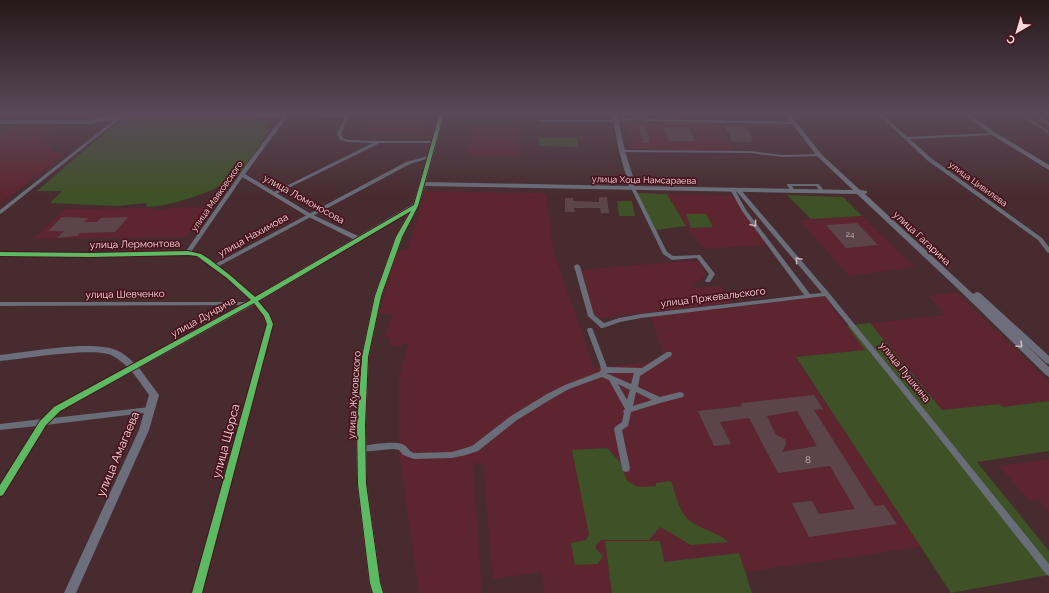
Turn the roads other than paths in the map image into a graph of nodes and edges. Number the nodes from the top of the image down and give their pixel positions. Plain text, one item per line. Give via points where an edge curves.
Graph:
1 (90, 141) edge
2 (267, 141) edge
3 (348, 141) edge
4 (620, 141) edge
5 (808, 141) edge
6 (814, 141) edge
7 (911, 141) edge
8 (1005, 141) edge
9 (379, 142) junction
10 (433, 142) joint
11 (622, 152) junction
12 (819, 155) junction
13 (428, 157) junction
14 (1049, 168) edge
15 (242, 175) junction
16 (422, 184) junction
17 (633, 188) junction
18 (736, 191) junction
19 (862, 192) junction
20 (274, 194) junction
21 (416, 206) junction
22 (0, 212) edge
23 (309, 215) junction
24 (358, 239) junction
25 (1049, 252) edge
26 (188, 253) junction
27 (0, 254) edge
28 (215, 266) junction
29 (577, 266) dead end
30 (708, 281) dead end
31 (825, 291) junction
32 (808, 296) junction
33 (252, 301) junction
34 (0, 304) edge
35 (590, 330) dead end
36 (669, 354) dead end
37 (0, 358) edge
38 (1049, 361) edge
39 (134, 368) junction
40 (643, 371) junction
41 (603, 372) junction
42 (1049, 373) edge
43 (611, 378) junction
44 (633, 387) junction
45 (680, 395) dead end
46 (660, 400) junction
47 (628, 409) junction
48 (150, 410) junction
49 (43, 423) junction
50 (0, 427) edge
51 (361, 449) junction
52 (626, 468) dead end
53 (0, 492) edge
54 (1049, 571) edge
55 (70, 593) edge
56 (197, 593) edge
57 (378, 593) edge

1 - 22 street
2 - 15 street, улица Маяковского
3 - 9 street
4 - 11 street
5 - 12 street, улица Гагарина
6 - 19 street, улица Гагарина
7 - 25 street, улица Цивилева via 929,159 1040,239
8 - 14 street
9 - 10 street
9 - 20 street
10 - 13 street, улица Жуковского
11 - 12 street
11 - 17 street
12 - 19 street, улица Гагарина
13 - 16 street, улица Жуковского
13 - 23 street, улица Нахимова via 408,163
15 - 20 street, улица Ломоносова
15 - 26 street, улица Маяковского
16 - 17 street, улица Хоца Намсараева
16 - 21 street, улица Жуковского
17 - 18 street, улица Хоца Намсараева
17 - 30 street via 665,253 672,258 698,256 712,274
18 - 19 street, улица Хоца Намсараева
31 -> 18 street, улица Пушкина
18 -> 32 street via 744,210
19 - 38 street, улица Гагарина
19 -> 42 street, улица Гагарина
20 - 23 street, улица Ломоносова
21 - 24 street, улица Дундича
21 - 51 street, улица Жуковского via 399,237 378,296 365,357
23 - 24 street, улица Ломоносова
23 - 28 street, улица Нахимова
24 - 33 street, улица Дундича
26 - 27 street, улица Лермонтова
26 - 28 street, улица Лермонтова via 199,254
28 - 33 street, улица Лермонтова
29 - 32 street, улица Пржевальского via 591,316 604,326 641,316
31 - 32 street, улица Пржевальского
31 - 54 street, улица Пушкина
33 - 34 street, улица Шевченко
33 - 39 street, улица Дундича
33 - 56 street, улица Щорса via 269,317 270,324
35 - 41 street
36 - 40 street
37 - 39 street, улица Амагаева via 94,349 112,352
39 - 48 street, улица Амагаева via 154,394
39 - 49 street, улица Дундича via 58,409
40 - 41 street
40 - 44 street via 637,375
41 - 43 street
41 - 51 street via 550,396 514,418 475,449 466,452 414,456 399,447
43 - 44 street
43 - 47 street
44 - 46 street
44 - 47 street
45 - 46 street
46 - 47 street
47 - 52 street via 625,424 618,429
48 - 49 street
48 - 55 street, улица Амагаева via 144,430
49 - 50 street
49 - 53 street, улица Дундича
51 - 57 street, улица Жуковского via 362,484

